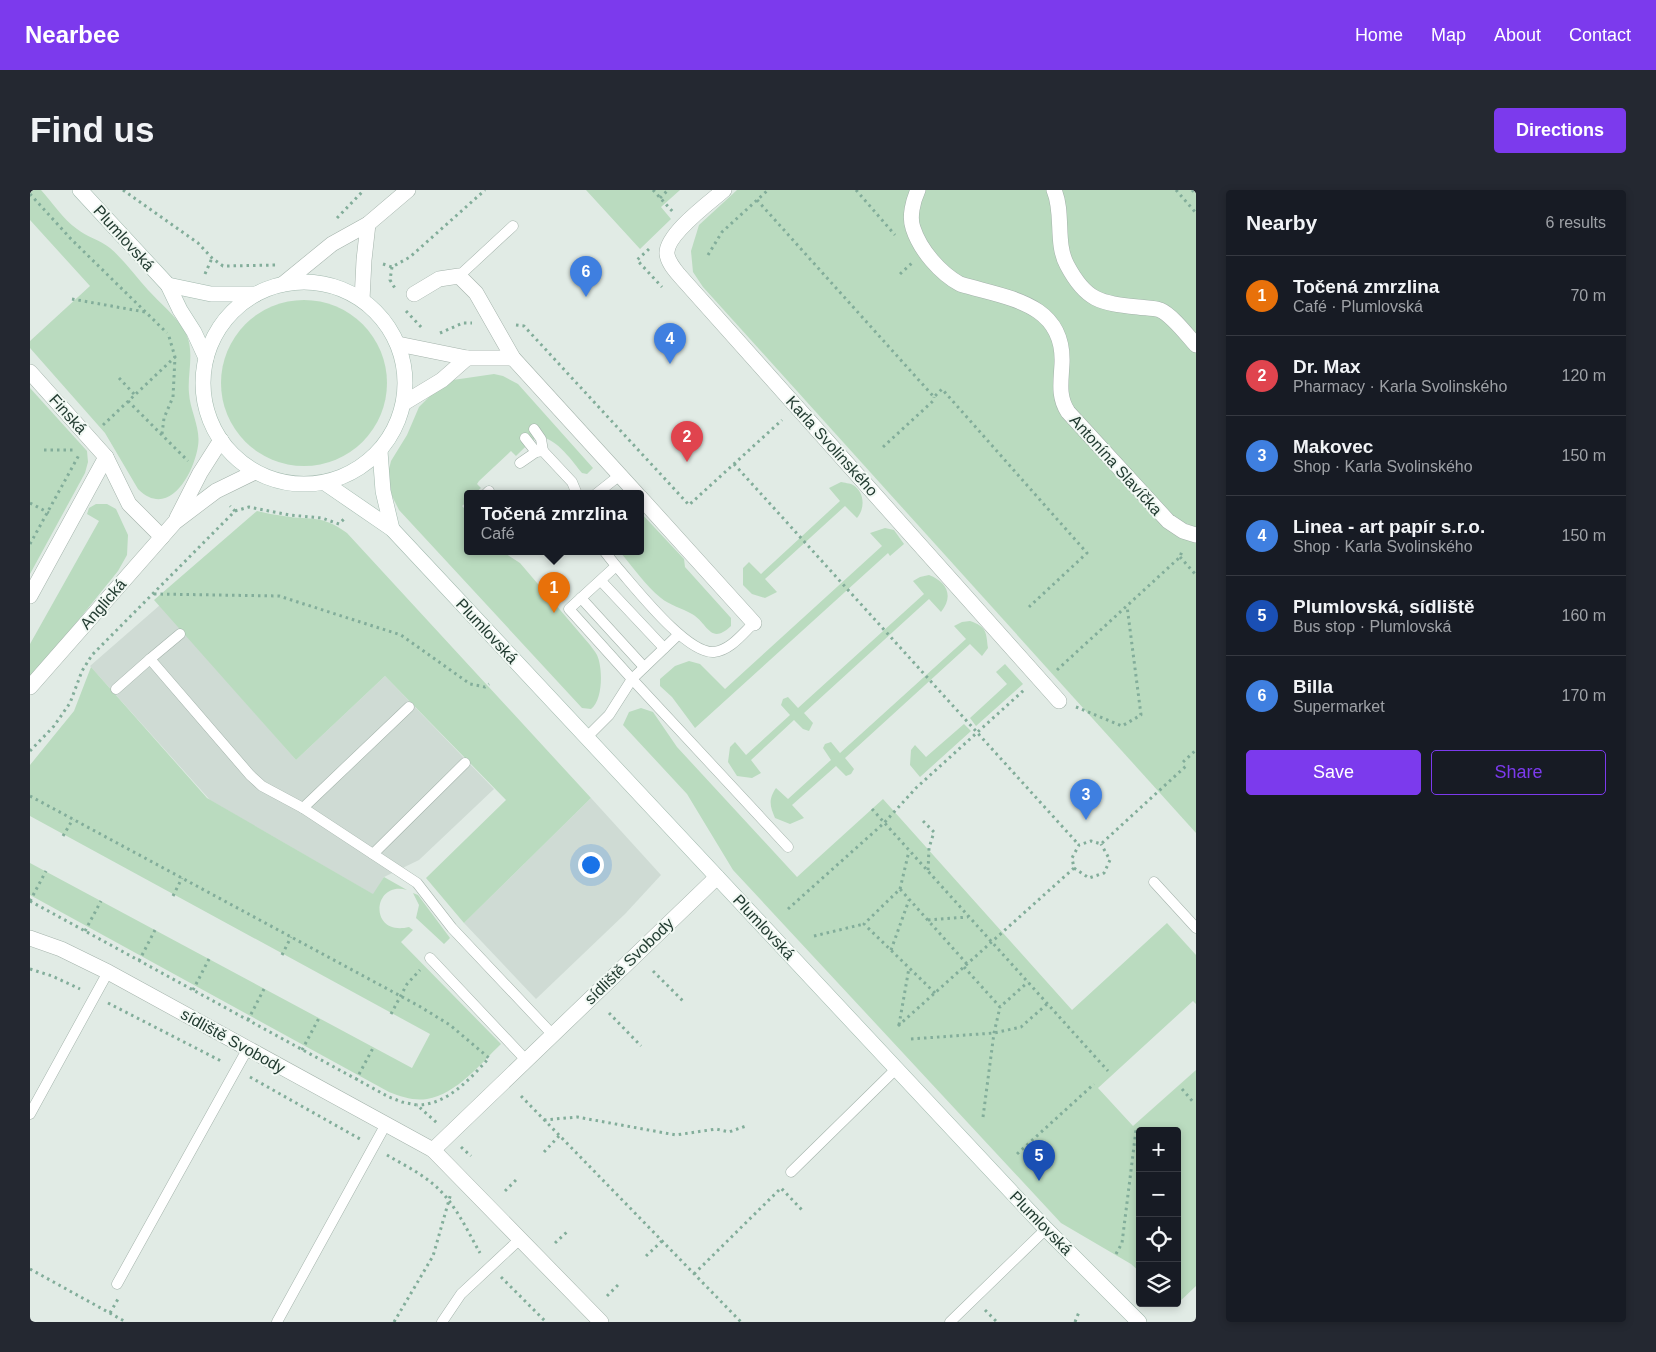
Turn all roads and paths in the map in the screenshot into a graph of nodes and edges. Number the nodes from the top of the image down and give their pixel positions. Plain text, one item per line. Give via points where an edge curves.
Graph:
1 (80, 190) edge
2 (123, 190) edge
3 (364, 190) edge
4 (408, 190) edge
5 (485, 190) edge
6 (653, 190) edge
7 (668, 190) edge
8 (724, 190) edge
9 (768, 190) edge
10 (856, 190) edge
11 (918, 190) edge
12 (1054, 190) edge
13 (1176, 190) edge
14 (1192, 190) edge
15 (30, 194) edge
16 (1196, 194) edge
17 (660, 198) junction
18 (757, 200) junction
19 (1196, 213) edge
20 (675, 214) dead end
21 (334, 221) dead end
22 (368, 224) junction
23 (513, 226) dead end
24 (898, 239) dead end
25 (651, 246) dead end
26 (708, 255) dead end
27 (364, 260) junction
28 (278, 265) dead end
29 (392, 267) junction
30 (459, 276) junction
31 (283, 284) junction
32 (168, 285) junction
33 (663, 289) dead end
34 (397, 292) dead end
35 (257, 294) junction
36 (414, 294) dead end
37 (72, 299) dead end
38 (362, 300) junction
39 (403, 306) dead end
40 (146, 312) junction
41 (492, 324) junction
42 (426, 333) dead end
43 (168, 334) dead end
44 (435, 335) dead end
45 (398, 344) junction
46 (1196, 345) edge
47 (176, 356) dead end
48 (206, 358) junction
49 (466, 358) junction
50 (513, 358) junction
51 (30, 372) edge
52 (119, 378) dead end
53 (135, 395) dead end
54 (934, 397) junction
55 (128, 401) dead end
56 (404, 403) junction
57 (776, 414) dead end
58 (534, 429) dead end
59 (162, 434) junction
60 (525, 438) dead end
61 (220, 440) junction
62 (883, 447) dead end
63 (380, 451) junction
64 (539, 452) junction
65 (106, 457) junction
66 (520, 463) dead end
67 (734, 464) junction
68 (255, 472) junction
69 (200, 473) junction
70 (620, 475) junction
71 (325, 483) junction
72 (575, 490) edge
73 (601, 490) edge
74 (633, 490) edge
75 (216, 491) junction
76 (644, 501) edge
77 (30, 503) edge
78 (358, 506) junction
79 (235, 511) junction
80 (175, 522) junction
81 (69, 524) junction
82 (392, 529) junction
83 (1193, 534) edge
84 (162, 537) junction
85 (607, 555) edge
86 (1180, 557) junction
87 (616, 566) junction
88 (1196, 575) edge
89 (601, 581) junction
90 (154, 594) junction
91 (30, 596) edge
92 (581, 598) junction
93 (1127, 606) junction
94 (1029, 607) dead end
95 (754, 622) joint
96 (180, 634) dead end
97 (678, 635) junction
98 (664, 648) junction
99 (150, 660) junction
100 (644, 667) junction
101 (632, 679) junction
102 (1043, 682) junction
103 (489, 684) dead end
104 (30, 687) edge
105 (116, 689) dead end
106 (1060, 701) joint
107 (409, 707) dead end
108 (977, 731) junction
109 (586, 738) junction
110 (1196, 750) edge
111 (30, 751) edge
112 (1183, 762) dead end
113 (465, 764) dead end
114 (1186, 766) dead end
115 (30, 796) edge
116 (303, 808) junction
117 (872, 809) dead end
118 (73, 819) junction
119 (884, 822) junction
120 (923, 822) dead end
121 (63, 836) dead end
122 (1101, 844) junction
123 (1079, 845) junction
124 (788, 847) dead end
125 (909, 851) junction
126 (373, 854) junction
127 (1074, 868) junction
128 (46, 871) dead end
129 (928, 872) junction
130 (717, 877) junction
131 (182, 878) junction
132 (1154, 882) dead end
133 (900, 890) junction
134 (173, 896) dead end
135 (101, 900) dead end
136 (910, 900) junction
137 (30, 901) edge
138 (788, 909) dead end
139 (969, 917) junction
140 (928, 920) junction
141 (864, 924) junction
142 (1196, 928) edge
143 (155, 930) dead end
144 (85, 931) junction
145 (291, 936) junction
146 (814, 936) dead end
147 (30, 938) edge
148 (991, 942) junction
149 (891, 950) junction
150 (282, 955) dead end
151 (430, 958) joint
152 (209, 959) dead end
153 (139, 961) junction
154 (967, 964) junction
155 (909, 967) junction
156 (964, 967) junction
157 (30, 969) edge
158 (653, 971) dead end
159 (108, 972) junction
160 (1028, 982) junction
161 (264, 989) dead end
162 (193, 990) junction
163 (935, 993) junction
164 (95, 996) junction
165 (400, 996) junction
166 (685, 1003) dead end
167 (1047, 1004) junction
168 (1000, 1008) junction
169 (609, 1013) dead end
170 (391, 1014) dead end
171 (319, 1018) dead end
172 (248, 1020) junction
173 (994, 1033) junction
174 (553, 1035) junction
175 (911, 1039) dead end
176 (641, 1046) dead end
177 (248, 1048) junction
178 (373, 1048) dead end
179 (302, 1050) junction
180 (526, 1060) junction
181 (896, 1069) junction
182 (236, 1070) junction
183 (1108, 1071) dead end
184 (356, 1080) junction
185 (1094, 1084) dead end
186 (1182, 1089) dead end
187 (521, 1096) dead end
188 (1194, 1103) dead end
189 (417, 1105) junction
190 (30, 1114) edge
191 (983, 1117) dead end
192 (544, 1120) junction
193 (386, 1124) junction
194 (746, 1126) dead end
195 (1136, 1130) dead end
196 (449, 1135) junction
197 (559, 1136) junction
198 (374, 1147) junction
199 (433, 1150) junction
200 (544, 1152) dead end
201 (1018, 1154) dead end
202 (471, 1156) dead end
203 (791, 1172) dead end
204 (460, 1177) junction
205 (517, 1179) dead end
206 (505, 1191) dead end
207 (448, 1200) junction
208 (802, 1210) dead end
209 (1046, 1229) junction
210 (568, 1231) dead end
211 (520, 1239) junction
212 (662, 1241) junction
213 (556, 1243) dead end
214 (1116, 1254) dead end
215 (646, 1256) dead end
216 (490, 1266) junction
217 (30, 1270) edge
218 (694, 1274) junction
219 (620, 1283) dead end
220 (116, 1284) dead end
221 (607, 1296) dead end
222 (1080, 1312) dead end
223 (126, 1322) edge
224 (277, 1322) edge
225 (394, 1322) edge
226 (442, 1322) edge
227 (546, 1322) edge
228 (601, 1322) edge
229 (740, 1322) edge
230 (950, 1322) edge
231 (1075, 1322) edge
232 (1139, 1322) edge

1 - 32 street, Plumlovská
2 - 28 path via 198,243 223,266
3 - 21 path
4 - 22 street
5 - 29 path via 410,257
6 - 17 path
7 - 17 path
8 - 102 street, Karla Svolinského via 673,238 667,252 671,265
9 - 18 path
10 - 24 path
11 - 83 street, Antonína Slavíčka via 912,225 926,252 952,280 1025,302 1050,322 1062,351 1060,395 1068,412 1160,513 1177,528
12 - 46 street via 1065,262 1084,289 1104,303 1162,311
13 - 19 path
14 - 16 path
15 - 40 path
17 - 20 path
18 - 26 path via 722,232
18 - 54 path
22 - 27 street
22 - 31 street via 332,244
23 - 30 lane
25 - 33 path via 637,260
27 - 29 path
27 - 38 street
29 - 34 path via 390,280
30 - 36 street via 439,279
30 - 41 street via 476,293
31 - 35 street
31 - 38 street via 324,284
32 - 35 street via 211,294
32 - 48 street, Plumlovská
35 - 48 street via 237,307 225,320
37 - 40 path
38 - 45 street via 383,320
39 - 42 path
40 - 43 path
41 - 44 path via 463,323
41 - 50 street
41 - 67 path via 524,326 689,505
45 - 49 street
45 - 56 street via 405,374
47 - 59 path via 173,397 164,418
48 - 61 street via 203,372 205,401
49 - 50 street
49 - 56 street via 442,380
50 - 70 street
51 - 65 street, Finská
52 - 53 path
54 - 62 path
54 - 94 path via 942,389 1088,553
55 - 59 path
56 - 63 street via 399,422
57 - 67 path via 782,421
58 - 64 lane via 541,439
59 - 69 path
60 - 64 lane
61 - 68 street via 230,453
61 - 69 street
63 - 71 street via 354,472
63 - 82 street via 383,491
64 - 66 lane
64 - 72 lane via 572,482
65 - 81 street
65 - 84 street, Finská via 129,504
67 - 108 path
68 - 71 street via 289,484
68 - 75 street
69 - 80 street
70 - 73 lane
70 - 74 street
71 - 78 street, Plumlovská
75 - 79 path
75 - 80 street
76 - 95 street
77 - 81 path
78 - 79 path via 339,524 322,518 249,506
78 - 82 street, Plumlovská
79 - 90 path
80 - 84 street, Anglická
81 - 91 street
82 - 109 street, Plumlovská
83 - 86 path
84 - 104 street, Anglická
85 - 87 lane
86 - 88 path
86 - 93 path
87 - 89 lane
87 - 97 lane
89 - 92 lane
89 - 98 lane
90 - 103 path via 279,596 401,635 470,684 485,687
90 - 111 path via 92,655 70,703
92 - 100 lane
92 - 101 lane via 569,609
93 - 102 path
93 - 106 path via 1141,715 1122,726
95 - 97 lane via 728,648 714,652 703,650
96 - 99 lane
97 - 98 lane
98 - 100 lane
99 - 105 lane
99 - 116 lane via 250,775 262,786
100 - 101 lane
101 - 109 lane via 609,715
101 - 124 lane
102 - 106 street, Karla Svolinského
102 - 108 path via 1023,690
107 - 116 lane
108 - 119 path
108 - 123 path
109 - 130 street, Plumlovská
110 - 112 path
113 - 126 lane
114 - 122 path
115 - 118 path
116 - 126 lane
117 - 119 path
118 - 121 path
118 - 131 path
119 - 125 path
119 - 138 path
120 - 129 path via 934,832
122 - 123 path via 1091,840
122 - 127 path via 1110,860 1104,873 1088,878
123 - 127 path via 1072,858
125 - 129 path
125 - 133 path
126 - 174 lane via 417,883 452,928
127 - 148 path
128 - 137 path
129 - 139 path
130 - 174 street, sídliště Svobody
130 - 181 street, Plumlovská
131 - 134 path
131 - 145 path
132 - 142 lane
133 - 136 path
133 - 141 path
135 - 144 path
136 - 140 path
136 - 149 path
137 - 144 path
139 - 140 path
139 - 148 path
140 - 154 path
141 - 146 path
141 - 149 path
143 - 153 path
144 - 153 path
145 - 150 path
145 - 165 path
147 - 159 street, sídliště Svobody
148 - 154 path
148 - 160 path
149 - 155 path
151 - 165 path
151 - 180 lane
152 - 162 path
153 - 162 path
154 - 156 path
155 - 163 path
155 - 163 path via 898,1026
156 - 163 path
156 - 168 path
157 - 164 path
158 - 166 path
159 - 164 lane
159 - 177 street, sídliště Svobody
160 - 167 path
160 - 168 path
161 - 172 path
162 - 172 path
164 - 182 path
164 - 190 lane
165 - 170 path
165 - 189 path via 450,1025 489,1058 463,1086 429,1105
167 - 173 path via 1021,1028
167 - 183 path
168 - 173 path
169 - 176 path
171 - 179 path
172 - 179 path
173 - 175 path
173 - 191 path
174 - 180 street, sídliště Svobody
177 - 182 lane
177 - 193 street, sídliště Svobody
178 - 184 path
179 - 184 path
180 - 196 street, sídliště Svobody
181 - 203 lane
181 - 209 street, Plumlovská
182 - 198 path
182 - 220 lane
184 - 189 path via 388,1097
185 - 201 path
186 - 188 path
187 - 192 path
189 - 196 path
192 - 194 path via 577,1117 676,1135 716,1129 729,1132
192 - 197 path
193 - 198 lane
193 - 199 street, sídliště Svobody
195 - 214 path via 1122,1243
196 - 199 street, sídliště Svobody
196 - 202 path
197 - 200 path
197 - 212 path
198 - 207 path via 423,1176
198 - 224 lane
199 - 204 street, sídliště Svobody
204 - 207 path
204 - 211 street, sídliště Svobody
205 - 206 path
207 - 216 path
207 - 225 path via 432,1256
208 - 218 path via 781,1188
209 - 230 lane
209 - 232 street, Plumlovská
210 - 213 path
211 - 216 lane
211 - 228 street, sídliště Svobody
212 - 215 path
212 - 218 path
216 - 226 lane via 461,1294
216 - 227 path
217 - 223 path
218 - 229 path
219 - 221 path
222 - 231 path

